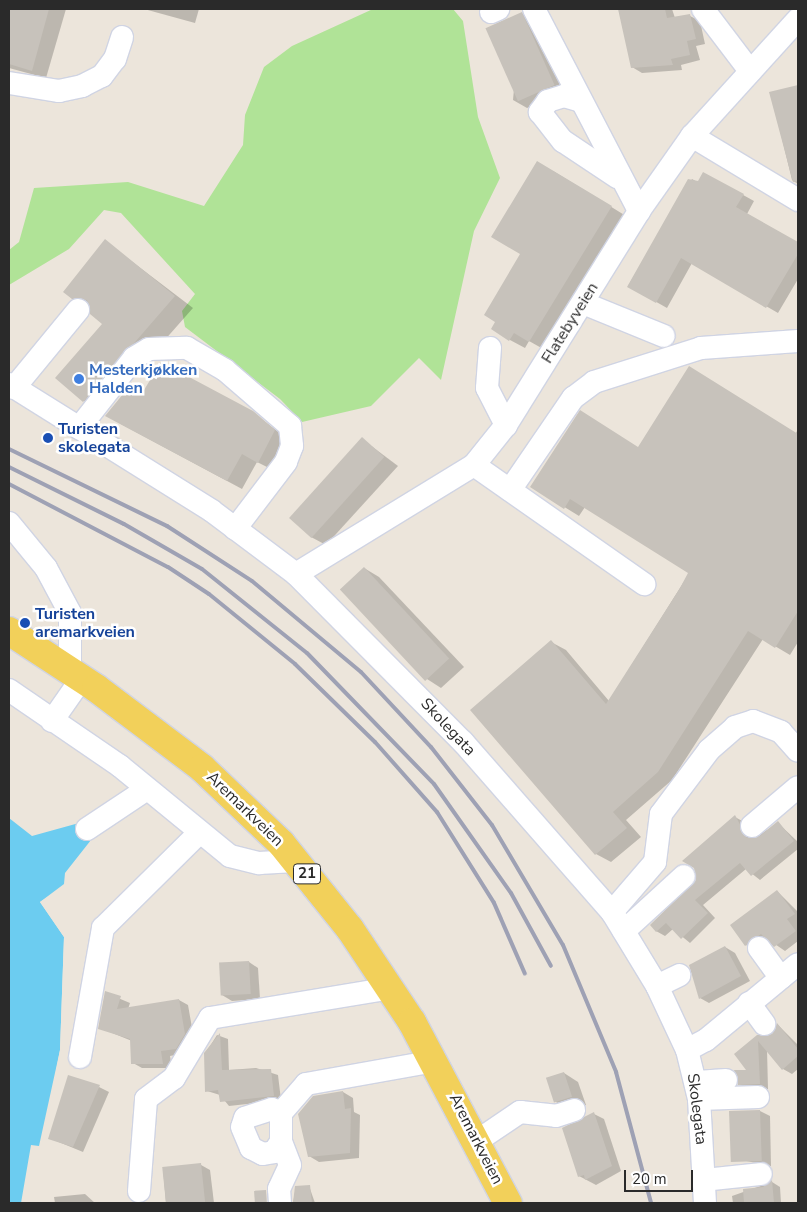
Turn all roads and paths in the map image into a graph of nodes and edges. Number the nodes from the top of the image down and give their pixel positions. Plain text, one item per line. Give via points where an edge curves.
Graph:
1 (534, 9) edge
2 (703, 9) edge
3 (798, 19) edge
4 (122, 37) dead end
5 (750, 71) junction
6 (9, 83) edge
7 (581, 101) junction
8 (692, 136) junction
9 (624, 182) junction
10 (798, 200) edge
11 (639, 211) junction
12 (583, 303) junction
13 (78, 310) dead end
14 (664, 336) dead end
15 (798, 341) edge
16 (490, 348) dead end
17 (11, 386) edge
18 (506, 425) junction
19 (79, 428) junction
20 (474, 465) junction
21 (510, 490) junction
22 (9, 523) edge
23 (235, 529) junction
24 (296, 574) junction
25 (644, 584) dead end
26 (9, 631) edge
27 (76, 674) junction
28 (9, 690) edge
29 (52, 721) junction
30 (798, 751) edge
31 (798, 787) edge
32 (147, 789) junction
33 (752, 826) dead end
34 (87, 829) dead end
35 (198, 834) junction
36 (296, 861) junction
37 (684, 876) dead end
38 (612, 912) junction
39 (624, 931) junction
40 (759, 948) dead end
41 (790, 971) edge
42 (680, 976) dead end
43 (657, 986) junction
44 (391, 988) junction
45 (750, 1003) junction
46 (764, 1024) dead end
47 (687, 1050) junction
48 (190, 1056) junction
49 (167, 1057) dead end
50 (80, 1058) dead end
51 (434, 1061) junction
52 (726, 1080) dead end
53 (698, 1090) junction
54 (758, 1098) dead end
55 (574, 1110) dead end
56 (281, 1113) junction
57 (477, 1141) junction
58 (281, 1142) junction
59 (762, 1174) dead end
60 (704, 1180) junction
61 (139, 1191) dead end
62 (503, 1202) edge
63 (280, 1203) edge
64 (705, 1203) edge

1 - 7 street
2 - 5 street
3 - 5 street, Flatebyveien
4 - 6 street via 115,59 102,76 82,86 60,91
5 - 8 street, Flatebyveien
7 - 9 street
7 - 9 street via 564,96 548,101 540,112 564,141
8 - 10 street
8 - 11 street, Flatebyveien
9 - 11 street
11 - 12 street, Flatebyveien
12 - 14 street
12 - 18 street, Flatebyveien
13 - 17 street
15 - 21 street via 701,348 594,382 573,398
16 - 18 street via 487,388
17 - 19 street, Skolegata
18 - 20 street, Flatebyveien
19 - 23 street, Skolegata
19 - 23 street via 134,358 149,349 188,348 225,370 290,426 292,446 286,462
20 - 21 street
20 - 24 street, Flatebyveien
21 - 25 street
22 - 27 street via 46,568 70,613
23 - 24 street, Skolegata
24 - 38 street, Skolegata via 463,742
26 - 27 main road, Aremarkveien / 21
27 - 29 street
27 - 36 main road, Aremarkveien / 21 via 202,768
28 - 29 street
29 - 32 street via 120,766
30 - 38 street via 781,732 753,721 735,727 709,750 661,814 655,862
31 - 33 street
32 - 34 street
32 - 35 street
35 - 36 street via 230,856 259,863
35 - 50 street via 103,928
36 - 44 main road, Aremarkveien / 21
37 - 39 street
38 - 39 street, Skolegata
39 - 43 street, Skolegata
40 - 41 street
41 - 45 street
42 - 43 street
43 - 47 street, Skolegata
44 - 48 street via 210,1018
44 - 51 main road, Aremarkveien / 21
45 - 46 street
45 - 47 street
47 - 53 street, Skolegata
48 - 49 street
48 - 61 street via 174,1078 146,1099
51 - 56 street via 306,1084
51 - 57 main road, Aremarkveien / 21
52 - 53 street
53 - 54 street
53 - 60 street, Skolegata
55 - 57 street via 556,1116 520,1112
56 - 58 street
56 - 58 street via 256,1111 245,1118 242,1127 251,1148 263,1154 274,1152
57 - 62 main road, Aremarkveien / 21
58 - 63 street via 290,1165 279,1189
59 - 60 street
60 - 64 street, Skolegata

